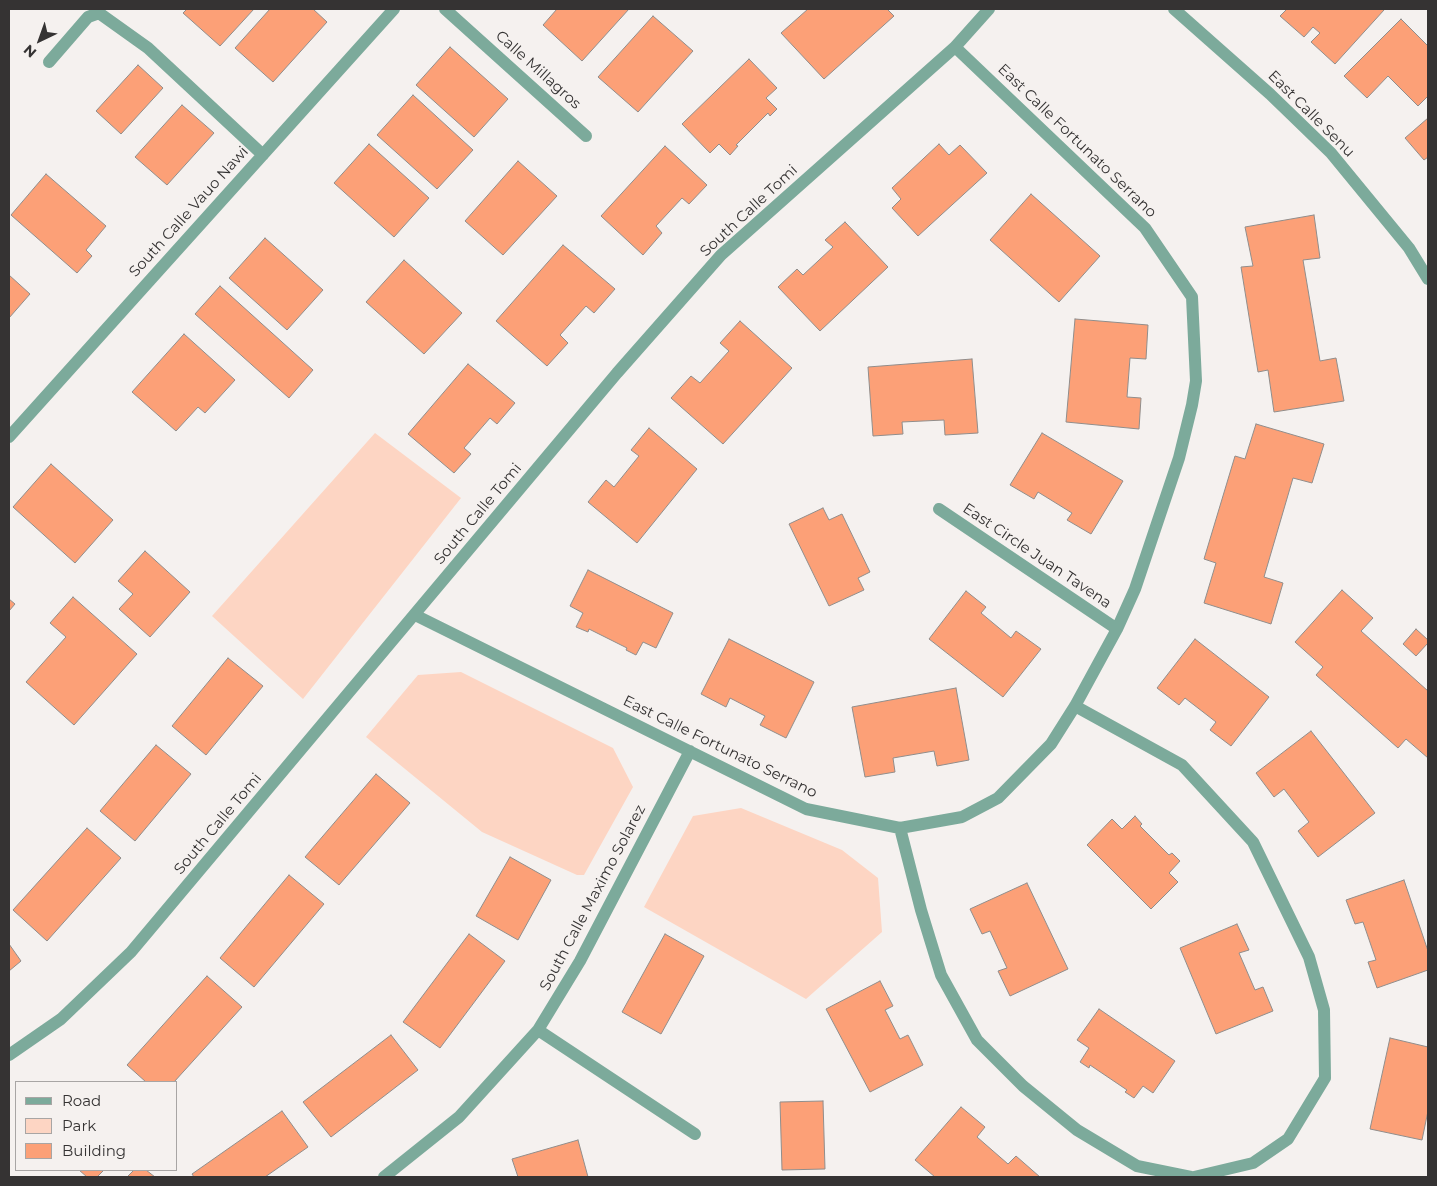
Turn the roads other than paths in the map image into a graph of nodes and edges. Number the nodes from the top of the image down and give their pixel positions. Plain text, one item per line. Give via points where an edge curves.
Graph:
1 (394, 9) edge
2 (445, 9) edge
3 (989, 9) edge
4 (1174, 9) edge
5 (955, 47) junction
6 (48, 62) dead end
7 (586, 136) dead end
8 (263, 155) junction
9 (1428, 279) edge
10 (9, 437) edge
11 (939, 509) dead end
12 (415, 614) junction
13 (1117, 629) junction
14 (1075, 706) junction
15 (690, 751) junction
16 (900, 828) junction
17 (538, 1030) junction
18 (9, 1055) edge
19 (695, 1134) dead end
20 (384, 1177) edge
21 (1193, 1177) edge

1 - 8 street, South Calle Vauo Nawi
2 - 7 street, Calle Millagros
3 - 5 street, South Calle Tomi
4 - 9 street, East Calle Senu via 1331,152 1409,248
5 - 12 street, South Calle Tomi via 721,255 617,373
5 - 13 street, East Calle Fortunato Serrano via 1145,228 1192,297 1196,381 1192,405 1179,458 1135,589
6 - 8 street via 88,18 100,13 148,48
8 - 10 street, South Calle Vauo Nawi
11 - 13 street, East Circle Juan Tavena
12 - 15 street, East Calle Fortunato Serrano
12 - 18 street, South Calle Tomi via 131,952 61,1019
13 - 14 street, East Calle Fortunato Serrano
14 - 16 street, East Calle Fortunato Serrano via 1051,744 998,798 962,818
14 - 21 street via 1182,765 1253,842 1309,957 1324,1010 1324,1078 1288,1139 1252,1163
15 - 16 street, East Calle Fortunato Serrano via 806,809
15 - 17 street, South Calle Maximo Solarez via 580,961
16 - 21 street via 941,975 977,1040 1023,1086 1077,1130 1137,1166
17 - 19 street
17 - 20 street, South Calle Maximo Solarez via 459,1117

